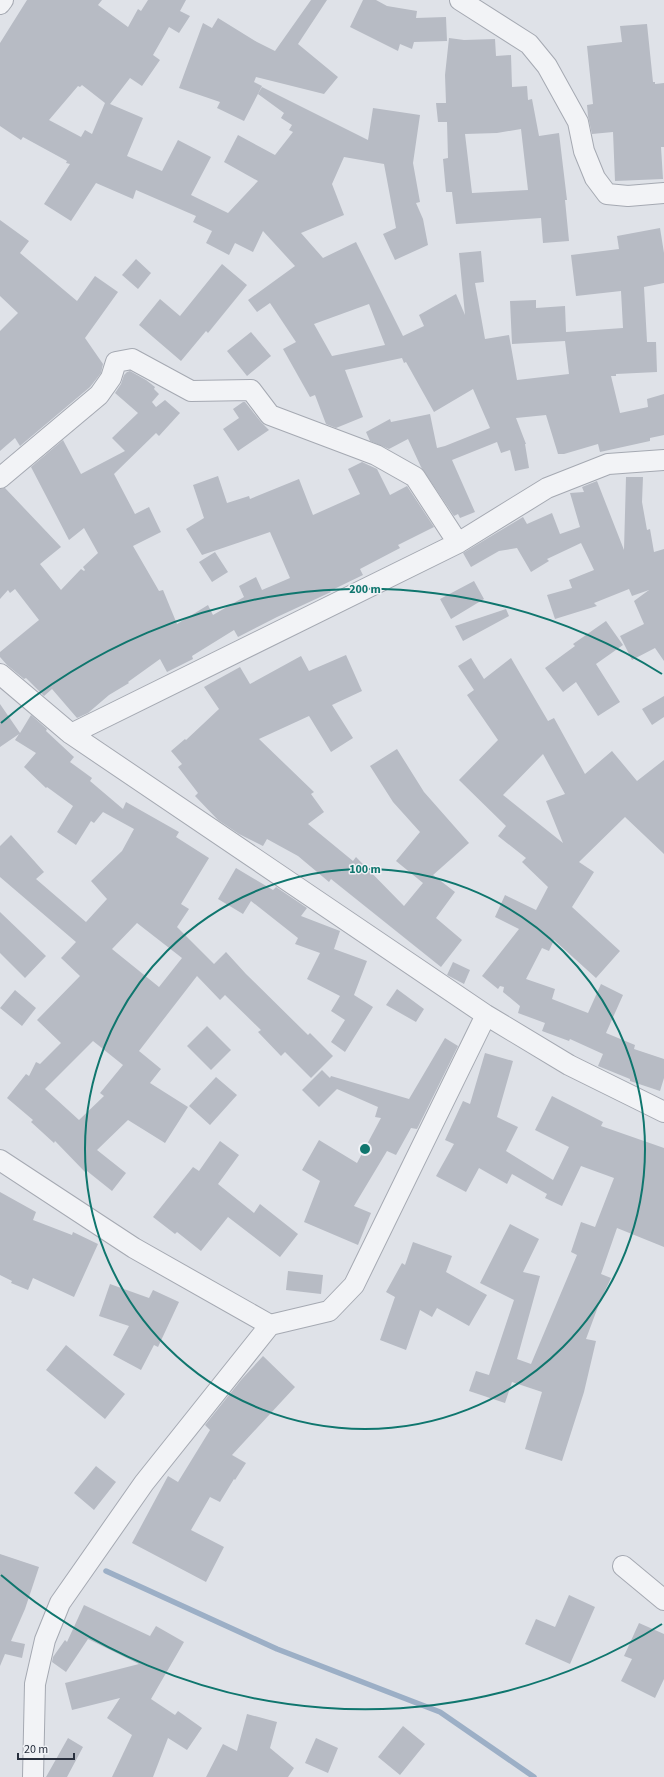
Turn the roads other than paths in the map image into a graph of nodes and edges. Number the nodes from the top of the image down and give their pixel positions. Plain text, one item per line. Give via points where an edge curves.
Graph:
1 (3, 0) edge
2 (460, 0) edge
3 (0, 4) edge
4 (664, 193) edge
5 (664, 460) edge
6 (0, 478) edge
7 (458, 544) junction
8 (0, 674) edge
9 (71, 734) junction
10 (486, 1015) junction
11 (664, 1112) edge
12 (0, 1160) edge
13 (270, 1325) junction
14 (623, 1566) dead end
15 (664, 1600) edge
16 (33, 1777) edge

1 - 3 street
2 - 4 street via 529,44 546,66 578,122 584,151 595,178 607,194 628,196
5 - 7 street via 608,464 547,488
6 - 7 street via 99,395 111,378 116,362 132,359 191,390 251,390 270,415 376,455 415,477
7 - 9 street
8 - 9 street
9 - 10 street
10 - 11 street via 569,1065
10 - 13 street via 354,1285 330,1311
12 - 13 street via 134,1248
13 - 16 street via 144,1483 60,1603 45,1640 35,1684
14 - 15 street

